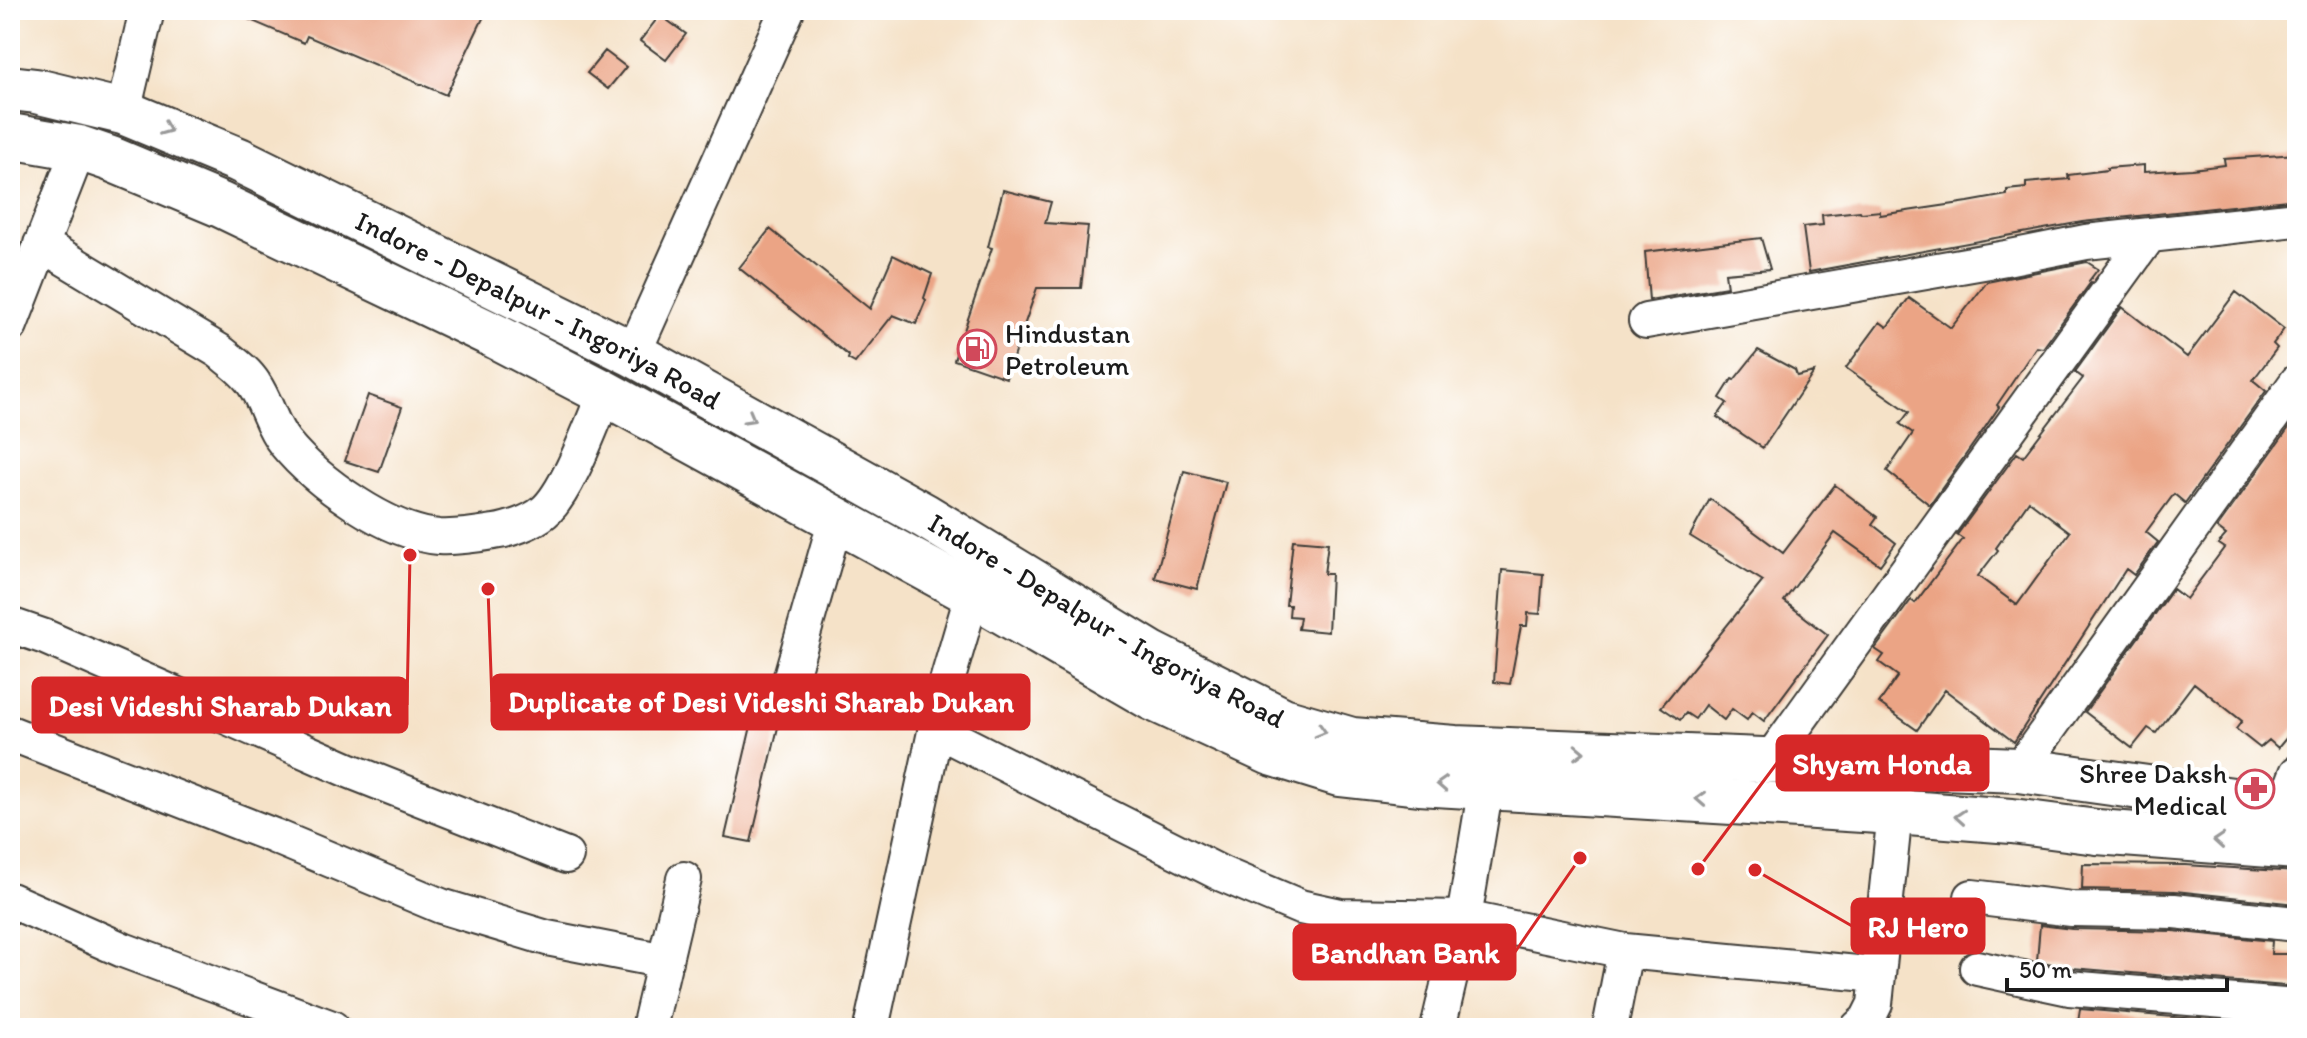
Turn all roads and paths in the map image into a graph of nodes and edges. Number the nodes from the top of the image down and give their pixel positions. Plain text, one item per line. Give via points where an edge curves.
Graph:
1 (147, 10) edge
2 (787, 10) edge
3 (10, 88) edge
4 (123, 112) junction
5 (10, 136) edge
6 (79, 148) junction
7 (2297, 219) edge
8 (2148, 237) junction
9 (41, 244) junction
10 (1646, 321) dead end
11 (10, 325) edge
12 (633, 354) junction
13 (2297, 382) edge
14 (605, 393) junction
15 (836, 519) junction
16 (987, 553) junction
17 (971, 593) junction
18 (10, 625) edge
19 (788, 687) dead end
20 (935, 729) junction
21 (10, 733) edge
22 (1770, 760) junction
23 (2019, 770) junction
24 (1486, 786) junction
25 (2294, 809) edge
26 (1895, 812) junction
27 (566, 856) dead end
28 (684, 879) dead end
29 (1972, 897) dead end
30 (10, 900) edge
31 (1464, 918) junction
32 (2297, 924) edge
33 (1625, 951) junction
34 (665, 961) junction
35 (1977, 968) dead end
36 (1878, 975) junction
37 (2297, 1007) edge
38 (332, 1028) edge
39 (649, 1028) edge
40 (871, 1028) edge
41 (1438, 1028) edge
42 (1610, 1028) edge
43 (1858, 1028) edge

1 - 4 street
2 - 12 street
3 - 4 main road, Indore - Depalpur - Ingoriya Road
4 -> 12 main road, Indore - Depalpur - Ingoriya Road via 239,160
5 - 6 main road, Indore - Depalpur - Ingoriya Road
6 - 9 street
6 - 14 main road, Indore - Depalpur - Ingoriya Road via 221,205
7 - 8 street
8 - 10 street via 2054,247
8 - 22 street
9 - 11 street
9 - 14 street via 219,351 254,384 285,443 339,491 407,529 438,537 476,535 507,530 544,512 562,488
12 -> 16 main road, Indore - Depalpur - Ingoriya Road
13 - 23 street
14 - 15 main road, Indore - Depalpur - Ingoriya Road
15 - 17 main road, Indore - Depalpur - Ingoriya Road
15 - 19 street
16 - 17 street
16 -> 22 main road, Indore - Depalpur - Ingoriya Road via 1165,660 1283,720 1352,740
17 - 20 street
24 -> 17 main road, Indore - Depalpur - Ingoriya Road via 1339,774 1271,753 1152,698
18 - 27 street via 348,770
20 - 31 street via 1222,874 1300,907 1341,916
20 - 40 street
21 - 34 street via 441,906 547,938
22 - 23 main road, Indore - Depalpur - Ingoriya Road
23 - 25 main road, Indore - Depalpur - Ingoriya Road
26 -> 24 main road, Indore - Depalpur - Ingoriya Road
24 - 31 street
25 -> 26 main road, Indore - Depalpur - Ingoriya Road
26 - 36 street
28 - 34 street
29 - 32 street
30 - 38 street via 123,950
31 - 33 street
31 - 41 street
33 - 36 street
33 - 42 street
34 - 39 street
35 - 37 street via 2069,988
36 - 43 street via 1875,1004

